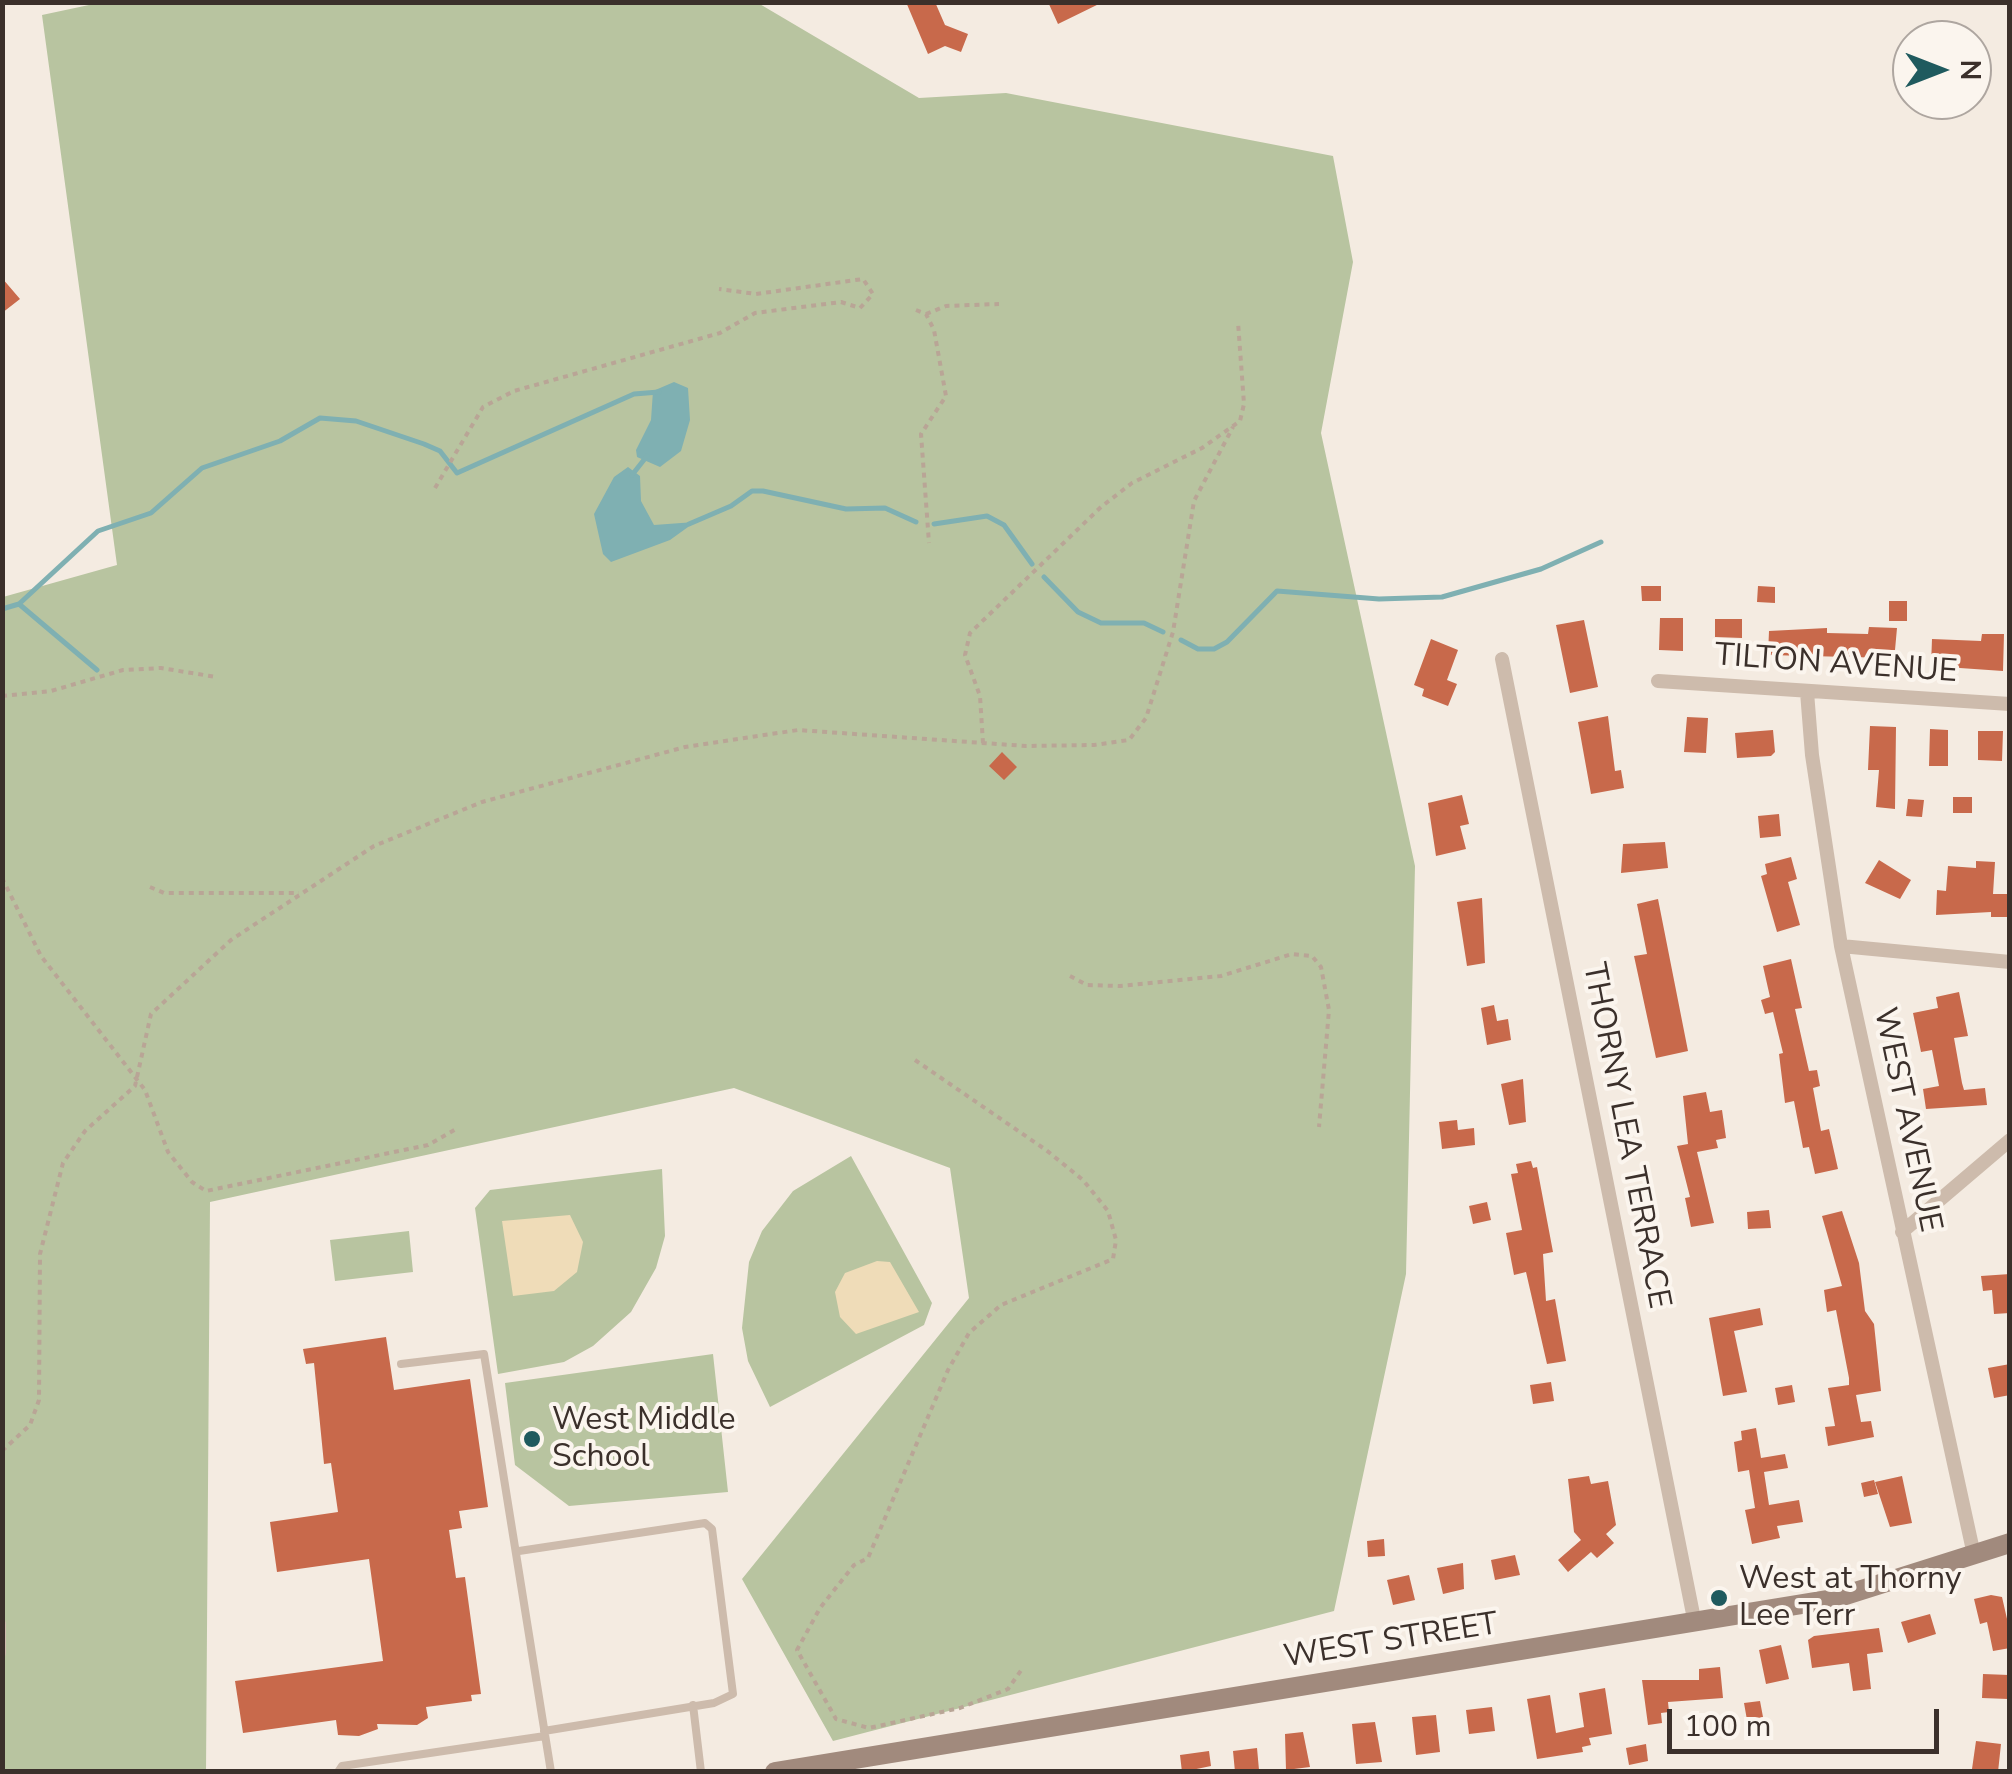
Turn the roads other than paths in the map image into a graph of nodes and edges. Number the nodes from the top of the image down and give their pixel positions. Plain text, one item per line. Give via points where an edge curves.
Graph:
1 (1502, 659) dead end
2 (1658, 681) dead end
3 (1807, 692) junction
4 (2010, 704) edge
5 (1842, 946) junction
6 (2010, 962) edge
7 (2010, 1140) edge
8 (1902, 1232) junction
9 (401, 1364) dead end
10 (2010, 1543) edge
11 (519, 1551) junction
12 (1974, 1555) junction
13 (2, 1624) edge
14 (1694, 1624) junction
15 (2, 1653) edge
16 (693, 1705) junction
17 (545, 1734) junction
18 (338, 1772) edge
19 (551, 1772) edge
20 (701, 1772) edge
21 (775, 1772) edge

1 - 14 street, THORNY LEA TERRACE
2 - 3 street, TILTON AVENUE
3 - 4 street, TILTON AVENUE
3 - 5 street, WEST AVENUE
5 - 6 street
5 - 8 street, WEST AVENUE
7 - 8 street
8 - 12 street, WEST AVENUE
9 - 11 lane via 484,1354
10 - 12 street, WEST STREET
11 - 16 lane via 709,1525 733,1694
11 - 17 lane
12 - 14 street, WEST STREET via 1833,1600
13 - 15 lane
14 - 21 street, WEST STREET
16 - 17 lane
16 - 20 lane
17 - 18 lane via 342,1766
17 - 19 lane

